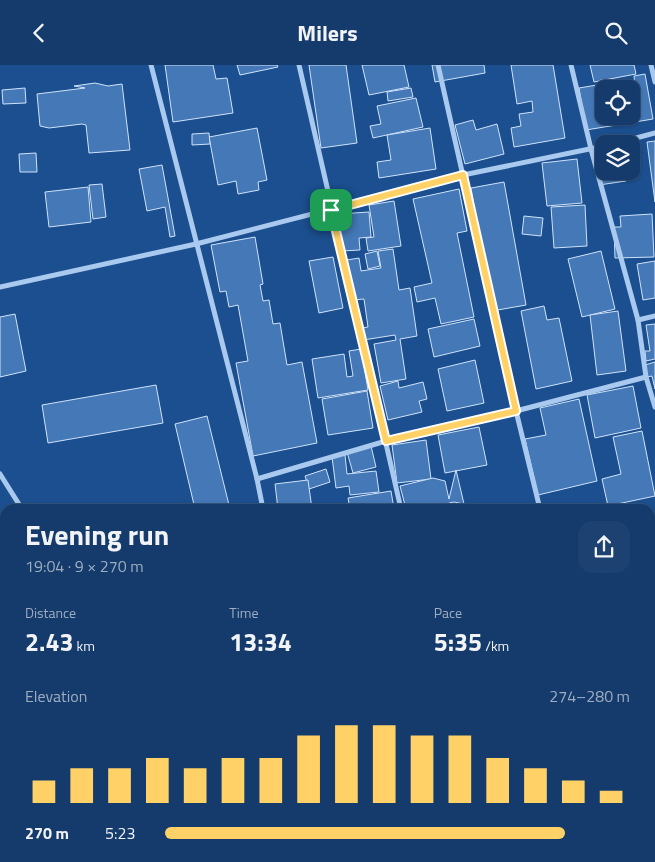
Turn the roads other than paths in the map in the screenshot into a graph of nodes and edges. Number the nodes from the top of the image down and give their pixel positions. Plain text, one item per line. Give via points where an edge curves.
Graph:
1 (151, 65) edge
2 (298, 65) edge
3 (438, 65) edge
4 (571, 65) edge
5 (652, 65) edge
6 (655, 82) edge
7 (655, 133) edge
8 (640, 137) edge
9 (595, 148) edge
10 (591, 149) junction
11 (463, 175) junction
12 (331, 210) junction
13 (196, 244) junction
14 (0, 287) edge
15 (655, 317) edge
16 (638, 320) junction
17 (646, 377) junction
18 (655, 407) edge
19 (516, 411) junction
20 (386, 441) junction
21 (0, 474) edge
22 (257, 479) junction
23 (19, 504) edge
24 (261, 504) edge
25 (400, 504) edge
26 (539, 504) edge

1 - 13 street
2 - 12 street
3 - 11 street
4 - 10 street
5 - 6 street
7 - 8 street
9 - 10 street
10 - 11 street
10 - 16 street
11 - 12 street
11 - 19 street
12 - 13 street
12 - 20 street
13 - 14 street
13 - 22 street
15 - 16 street
16 - 17 street
17 - 18 street
17 - 19 street
19 - 20 street
19 - 26 street
20 - 22 street
20 - 25 street
21 - 23 street
22 - 24 street

